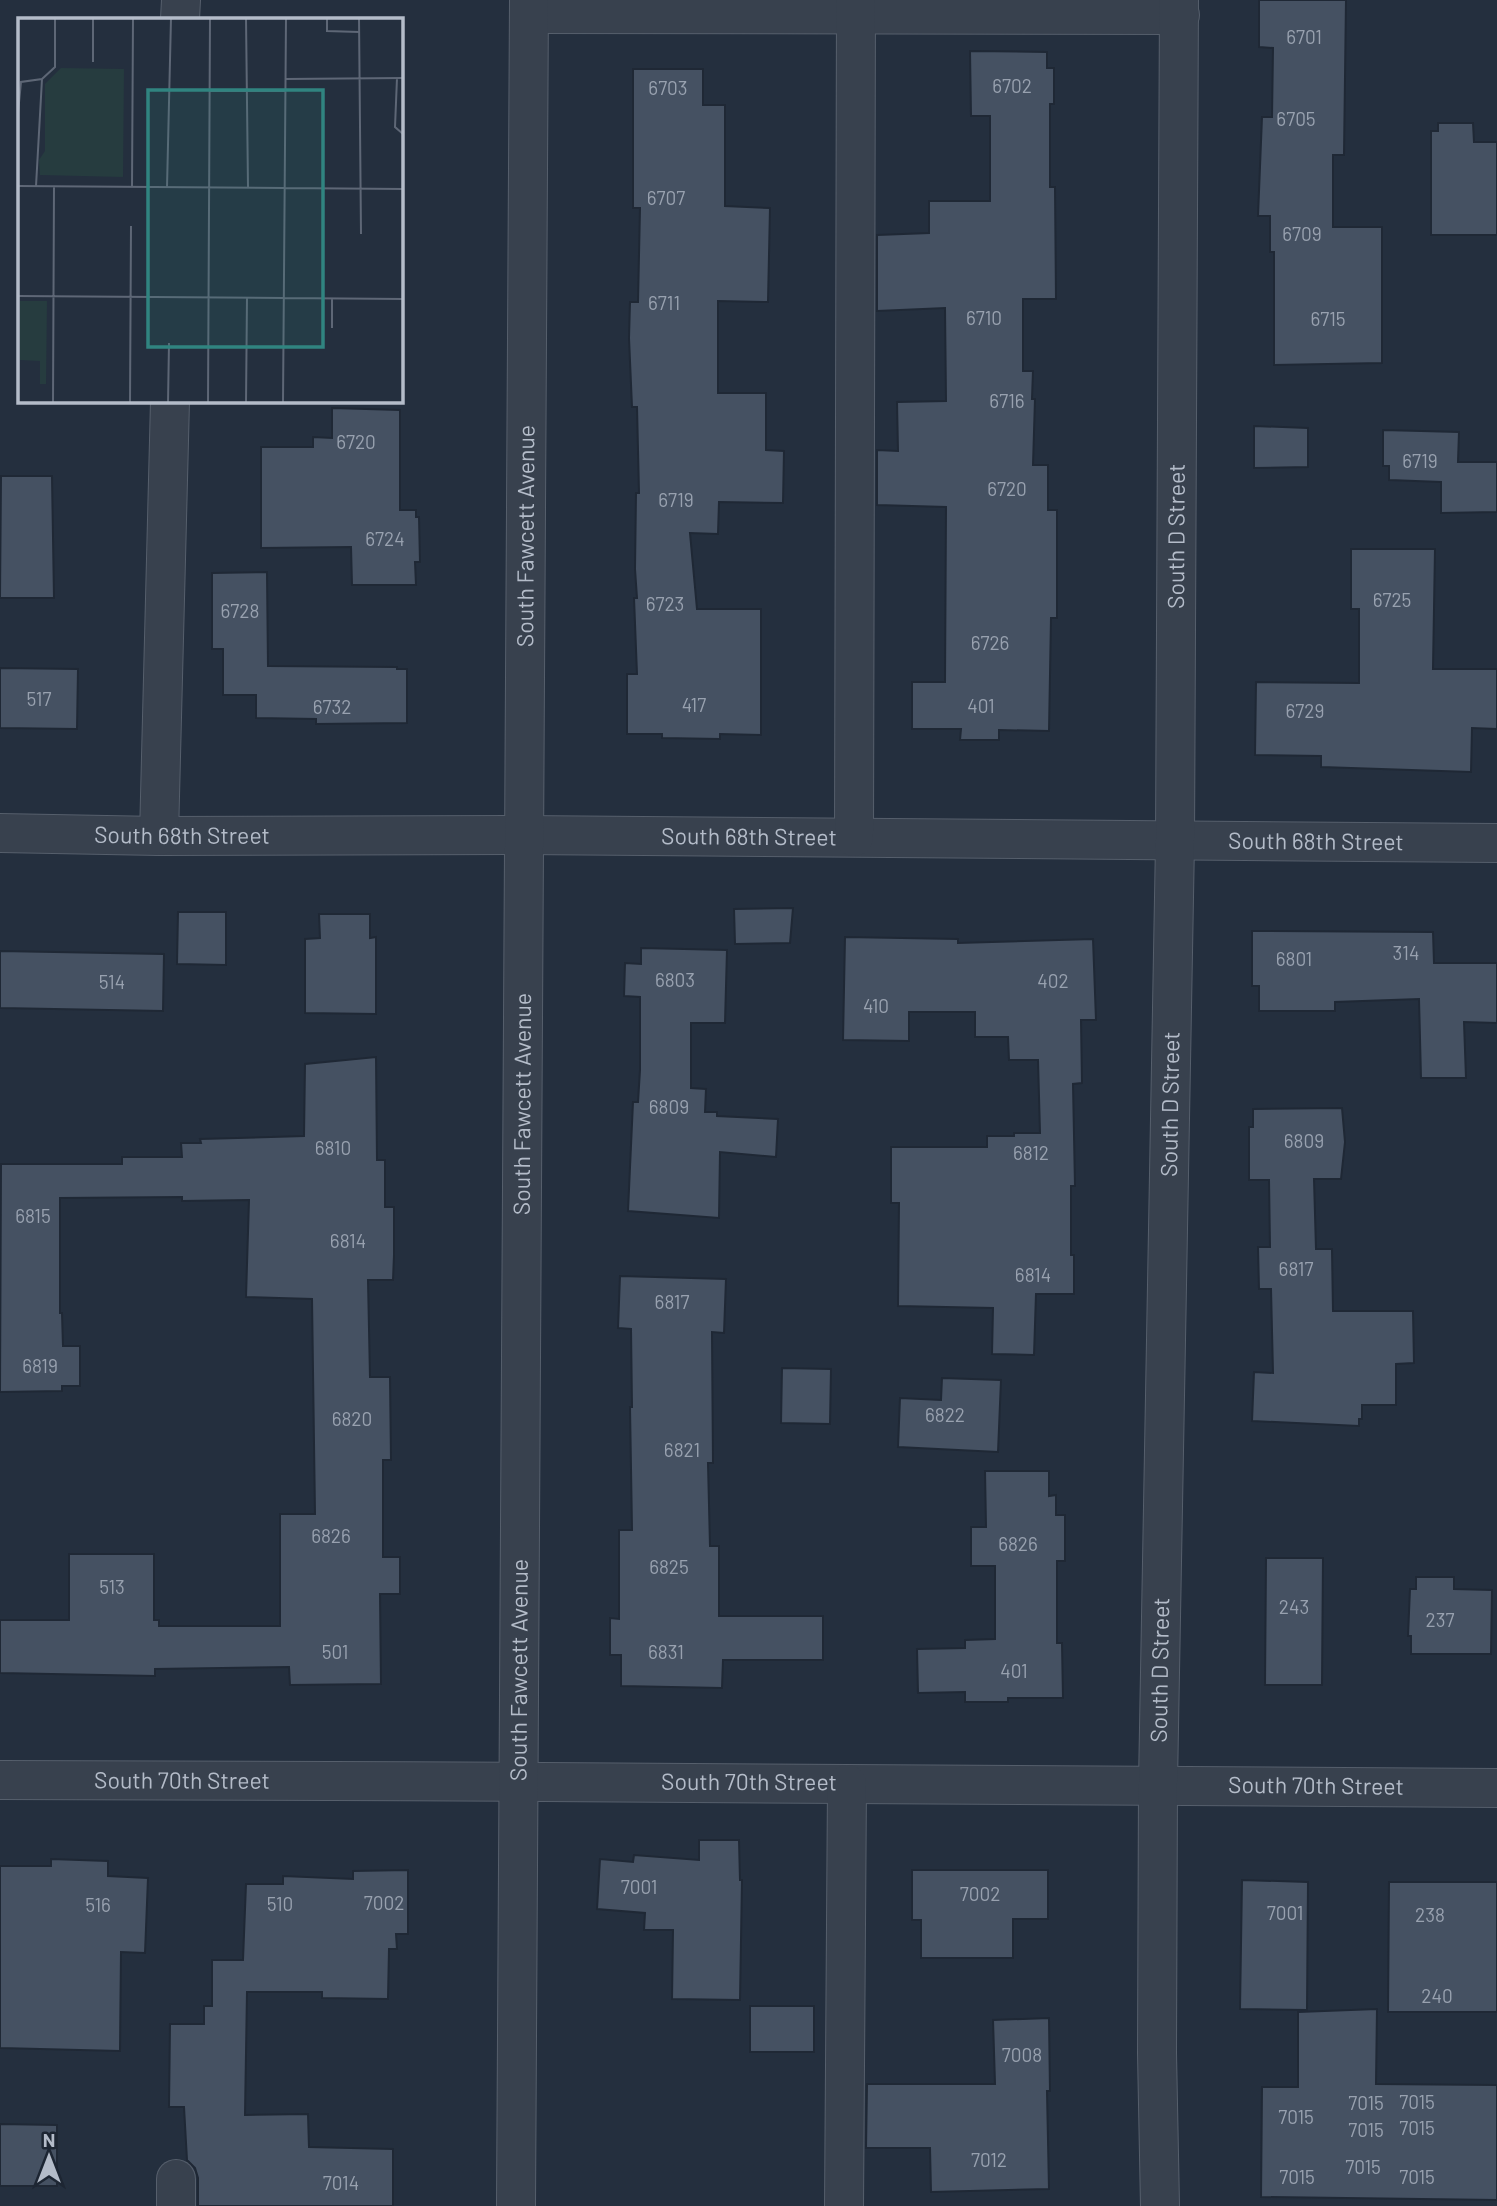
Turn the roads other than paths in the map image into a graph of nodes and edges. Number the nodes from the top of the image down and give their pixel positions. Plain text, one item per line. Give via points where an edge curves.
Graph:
1 (181, 0) edge
2 (529, 7) edge
3 (857, 7) edge
4 (1180, 8) edge
5 (180, 18) edge
6 (170, 402) edge
7 (0, 833) edge
8 (523, 835) junction
9 (159, 836) junction
10 (854, 837) junction
11 (1175, 842) junction
12 (1497, 843) edge
13 (0, 1780) edge
14 (517, 1782) junction
15 (1158, 1783) junction
16 (847, 1784) junction
17 (1497, 1788) edge
18 (516, 2206) edge
19 (844, 2206) edge
20 (1160, 2206) edge

1 - 5 street
2 - 3 street
2 - 8 street, South Fawcett Avenue
3 - 4 street
3 - 10 street
4 - 11 street, South D Street
6 - 9 street
7 - 9 street, South 68th Street
8 - 9 street, South 68th Street
8 - 10 street, South 68th Street
8 - 14 street, South Fawcett Avenue
10 - 11 street, South 68th Street
11 - 12 street, South 68th Street
11 - 15 street, South D Street
13 - 14 street, South 70th Street
14 - 16 street, South 70th Street
14 - 18 street, South Fawcett Avenue
15 - 16 street, South 70th Street
15 - 17 street, South 70th Street
15 - 20 street, South D Street
16 - 19 street

